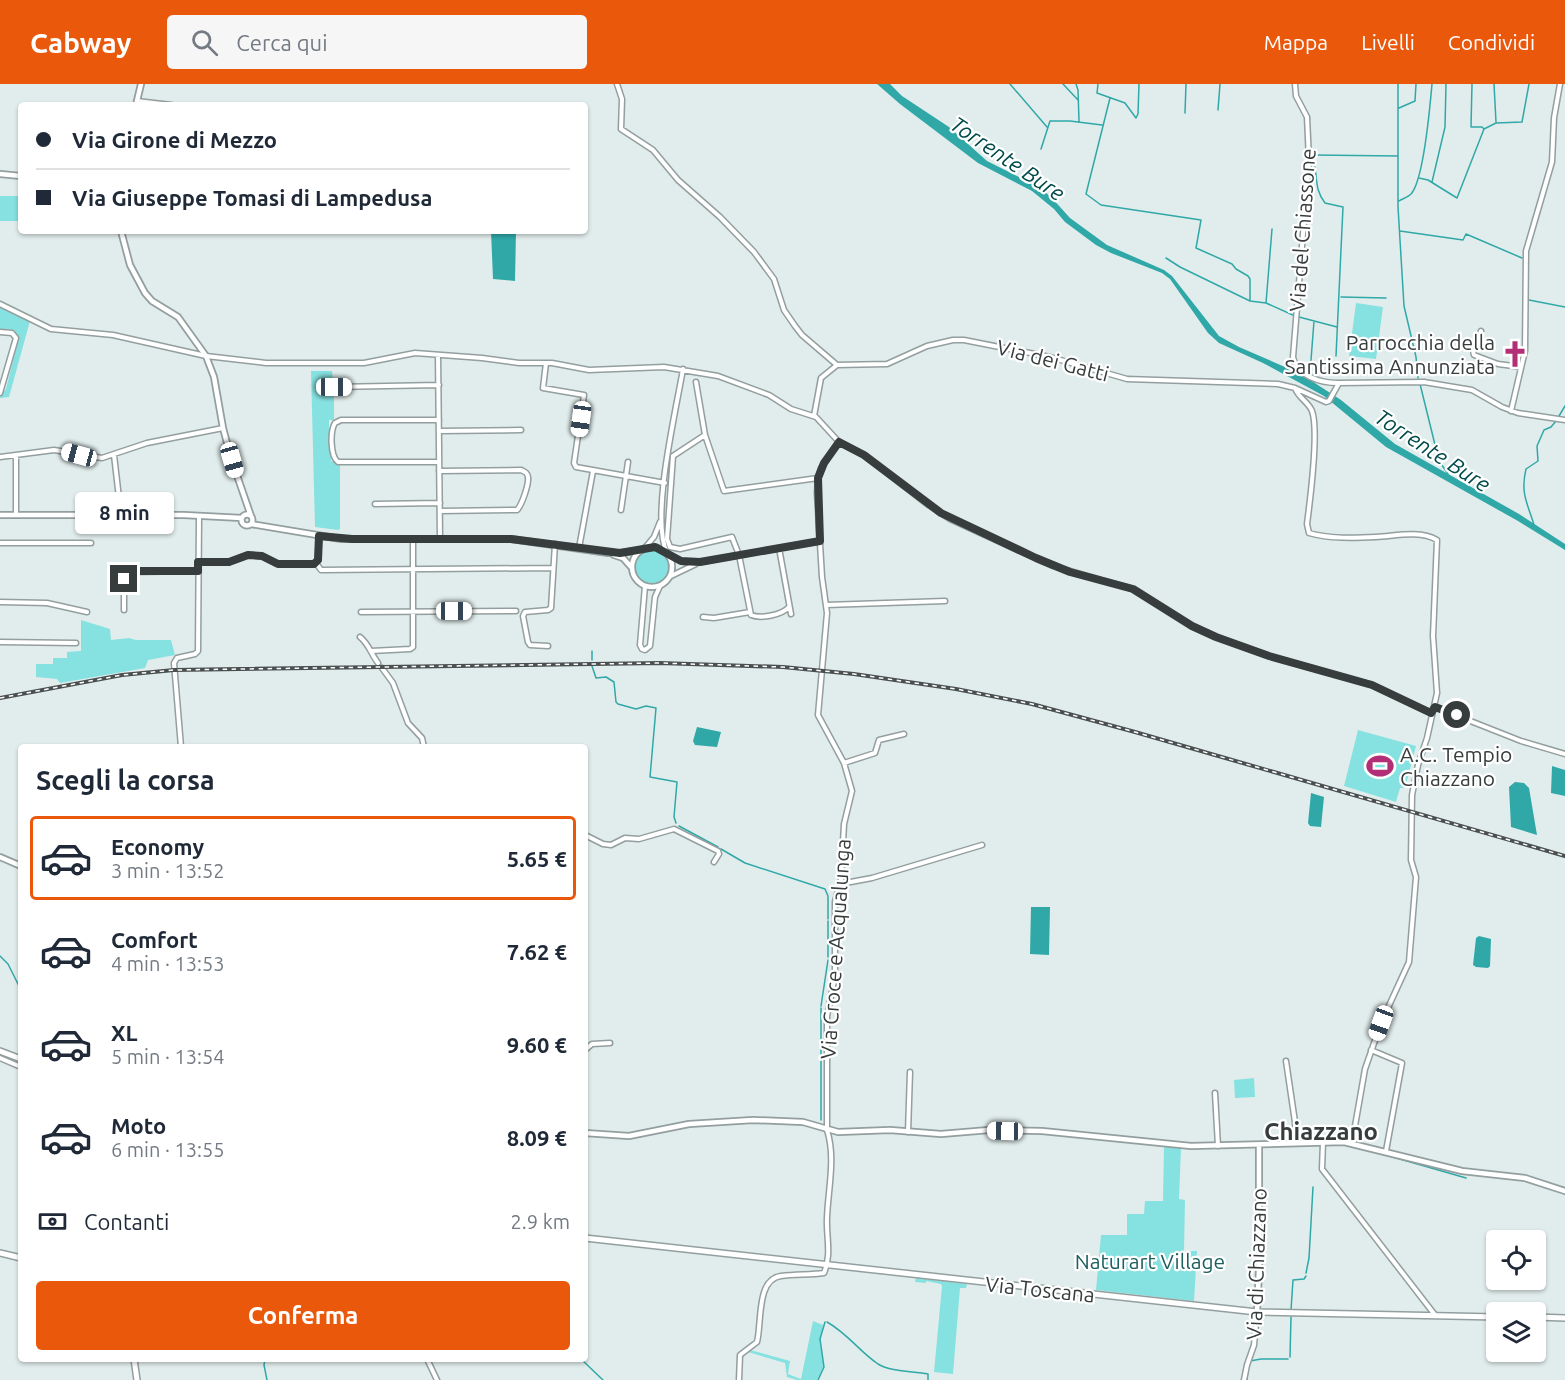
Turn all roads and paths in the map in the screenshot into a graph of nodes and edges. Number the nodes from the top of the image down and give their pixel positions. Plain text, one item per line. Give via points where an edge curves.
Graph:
1 (141, 84) edge
2 (617, 84) edge
3 (1295, 84) edge
4 (1560, 84) edge
5 (136, 102) edge
6 (0, 174) edge
7 (18, 176) edge
8 (122, 234) edge
9 (0, 304) edge
10 (0, 332) edge
11 (1481, 332) dead end
12 (438, 355) junction
13 (206, 356) junction
14 (546, 363) junction
15 (837, 365) junction
16 (1521, 367) junction
17 (683, 369) junction
18 (696, 382) dead end
19 (1339, 383) junction
20 (439, 386) junction
21 (334, 387) dead end
22 (1295, 388) junction
23 (0, 393) edge
24 (1511, 411) junction
25 (814, 416) junction
26 (439, 420) junction
27 (1565, 420) edge
28 (223, 428) junction
29 (521, 430) dead end
30 (439, 431) junction
31 (705, 435) junction
32 (839, 442) junction
33 (16, 455) junction
34 (114, 455) junction
35 (673, 456) junction
36 (0, 457) edge
37 (667, 459) junction
38 (439, 462) junction
39 (628, 462) dead end
40 (439, 471) junction
41 (593, 471) junction
42 (626, 477) junction
43 (818, 478) junction
44 (664, 483) junction
45 (440, 503) junction
46 (375, 504) dead end
47 (246, 507) junction
48 (621, 510) dead end
49 (440, 511) junction
50 (0, 515) edge
51 (16, 515) junction
52 (121, 515) junction
53 (199, 516) junction
54 (243, 519) junction
55 (251, 519) junction
56 (662, 519) junction
57 (319, 536) junction
58 (413, 539) junction
59 (440, 539) junction
60 (820, 541) junction
61 (0, 543) edge
62 (91, 543) dead end
63 (555, 544) junction
64 (579, 548) junction
65 (779, 548) junction
66 (643, 549) junction
67 (608, 553) junction
68 (668, 555) junction
69 (739, 555) junction
70 (198, 562) junction
71 (700, 562) junction
72 (316, 563) junction
73 (553, 568) junction
74 (632, 568) junction
75 (413, 569) junction
76 (198, 571) junction
77 (671, 576) junction
78 (645, 586) junction
79 (660, 586) junction
80 (945, 601) dead end
81 (0, 602) edge
82 (826, 605) junction
83 (789, 607) junction
84 (124, 610) dead end
85 (516, 611) dead end
86 (87, 612) dead end
87 (361, 612) dead end
88 (413, 612) junction
89 (750, 612) junction
90 (790, 614) dead end
91 (703, 617) dead end
92 (360, 637) dead end
93 (0, 642) edge
94 (76, 642) dead end
95 (548, 646) dead end
96 (371, 651) junction
97 (378, 663) dead end
98 (382, 668) dead end
99 (1435, 707) junction
100 (1431, 713) junction
101 (904, 734) dead end
102 (181, 744) edge
103 (423, 744) edge
104 (1565, 754) edge
105 (844, 763) junction
106 (588, 836) edge
107 (982, 844) dead end
108 (0, 856) edge
109 (714, 862) dead end
110 (18, 865) edge
111 (840, 884) junction
112 (610, 1043) dead end
113 (588, 1047) edge
114 (1371, 1050) junction
115 (0, 1051) edge
116 (0, 1058) edge
117 (18, 1058) edge
118 (1286, 1061) dead end
119 (18, 1065) edge
120 (910, 1072) dead end
121 (1215, 1094) dead end
122 (827, 1130) junction
123 (908, 1132) junction
124 (588, 1133) edge
125 (1323, 1142) junction
126 (1296, 1143) junction
127 (1352, 1143) junction
128 (1259, 1146) junction
129 (1218, 1147) junction
130 (1386, 1151) junction
131 (1565, 1191) edge
132 (588, 1238) edge
133 (0, 1253) edge
134 (18, 1257) edge
135 (828, 1265) junction
136 (1257, 1312) junction
137 (1435, 1316) junction
138 (1486, 1317) edge
139 (1546, 1317) edge
140 (1565, 1318) edge
141 (134, 1362) edge
142 (428, 1362) edge
143 (137, 1380) edge
144 (437, 1380) edge
145 (739, 1380) edge
146 (1244, 1380) edge

1 - 5 street
2 - 15 street via 622,99 621,129 660,156 678,180 754,252 774,279 784,310 798,331
3 - 19 street, Via del Chiassone via 1296,96 1307,117 1309,160 1294,365 1320,381
4 - 16 street via 1552,162 1526,251 1525,349
6 - 7 street
8 - 13 street via 130,265 145,293 178,317
9 - 13 street via 51,329 118,336
10 - 23 street via 12,333 16,338
11 - 16 street via 1474,355
12 - 13 street via 409,354 364,363 291,364
12 - 14 street
12 - 20 street
13 - 28 street
14 - 17 street via 589,370
14 - 41 street via 543,388 584,395 574,465
15 - 22 street, Via dei Gatti via 887,364 927,346 964,340 1050,357 1127,379 1278,384
15 - 25 street via 819,381
16 - 24 street
17 - 25 street via 718,376
17 - 37 street
18 - 31 street
19 - 22 street, Via dei Gatti via 1329,401
19 - 24 street via 1425,382 1472,390
20 - 21 street
20 - 26 street
22 - 99 street via 1313,416 1309,533 1362,537 1408,534 1437,540
24 - 27 street
25 - 32 street
26 - 30 street
26 - 38 street via 345,420 333,427 333,456 338,462
28 - 34 street via 147,443
28 - 47 street
29 - 30 street
30 - 38 street
31 - 35 street
31 - 43 street via 726,492
32 - 43 street
32 - 100 street via 864,455 941,513 1036,558 1133,589 1216,637 1372,685
33 - 34 street via 54,450 98,459
33 - 36 street
33 - 51 street
34 - 52 street
35 - 37 street
35 - 69 street via 669,545 680,549 732,537
37 - 44 street
38 - 40 street
39 - 42 street
40 - 45 street
40 - 49 street via 515,470 528,476 517,510
41 - 42 street
41 - 64 street
42 - 44 street
42 - 48 street
43 - 60 street, Via Croce e Acqualunga
44 - 56 street
45 - 46 street
45 - 49 street
47 - 54 street
47 - 55 street
49 - 59 street
50 - 51 street
51 - 52 street
52 - 53 street
53 - 54 street
53 - 70 street
54 - 55 street
54 - 55 street via 246,526
55 - 57 street
56 - 66 street
56 - 68 street via 662,541
57 - 58 street
57 - 72 street
58 - 59 street
58 - 75 street
59 - 63 street via 511,539
60 - 65 street
60 - 82 street, Via Croce e Acqualunga
61 - 62 street
63 - 64 street
63 - 73 street
64 - 67 street
65 - 69 street
65 - 83 street
66 - 67 street
66 - 68 street via 655,547
66 - 74 street via 634,558
67 - 74 street via 622,558
68 - 71 street via 684,562
68 - 77 street via 673,566
69 - 71 street
69 - 89 street
70 - 72 street via 229,562 248,555 262,556 278,564
70 - 76 street
71 - 77 street
72 - 75 street via 321,570
73 - 75 street
73 - 95 street via 550,609 525,612 523,616 530,645
74 - 78 street via 636,580
75 - 88 street
76 - 84 street via 129,572 124,579
76 - 102 street via 196,653 177,658 174,663
77 - 79 street
78 - 79 street
78 - 79 street via 640,644 644,650 650,646 655,597
80 - 82 street
81 - 86 street via 46,603
82 - 105 street, Via Croce e Acqualunga via 818,715
83 - 89 street via 781,613 759,616
83 - 90 street
85 - 88 street
87 - 88 street
88 - 96 street via 411,649
89 - 91 street
92 - 96 street
93 - 94 street
96 - 97 street
98 - 103 street via 393,683 408,723
99 - 100 street
99 - 104 street
100 - 114 street via 1412,795 1411,860 1416,877 1409,962
101 - 105 street via 879,740 874,753
105 - 111 street, Via Croce e Acqualunga via 852,791 844,824
106 - 109 street via 611,845 625,838 639,839 674,829 718,851
107 - 111 street
108 - 110 street
111 - 122 street, Via Croce e Acqualunga via 835,902 835,976 827,1016
112 - 113 street
114 - 127 street
114 - 130 street via 1402,1063
115 - 117 main road
116 - 119 street
118 - 126 street
120 - 123 street
121 - 129 street
122 - 123 street
122 - 124 street via 803,1122 743,1120 688,1124 629,1136
122 - 135 street, Via Croce e Acqualunga via 832,1145
123 - 129 street via 1042,1131
125 - 126 street
125 - 127 street
125 - 137 street via 1322,1169
126 - 128 street
127 - 130 street
128 - 129 street
128 - 136 street, Via di Chiazzano
130 - 131 street via 1462,1171 1525,1178
132 - 135 main road, Via Toscana
133 - 134 main road
135 - 136 main road, Via Toscana
135 - 145 street via 824,1273 779,1276 767,1284 757,1342 740,1355
136 - 137 main road, Via Toscana
136 - 146 street, Via di Chiazzano via 1254,1345
137 - 138 main road, Via Toscana
139 - 140 main road
141 - 143 main road
142 - 144 street

